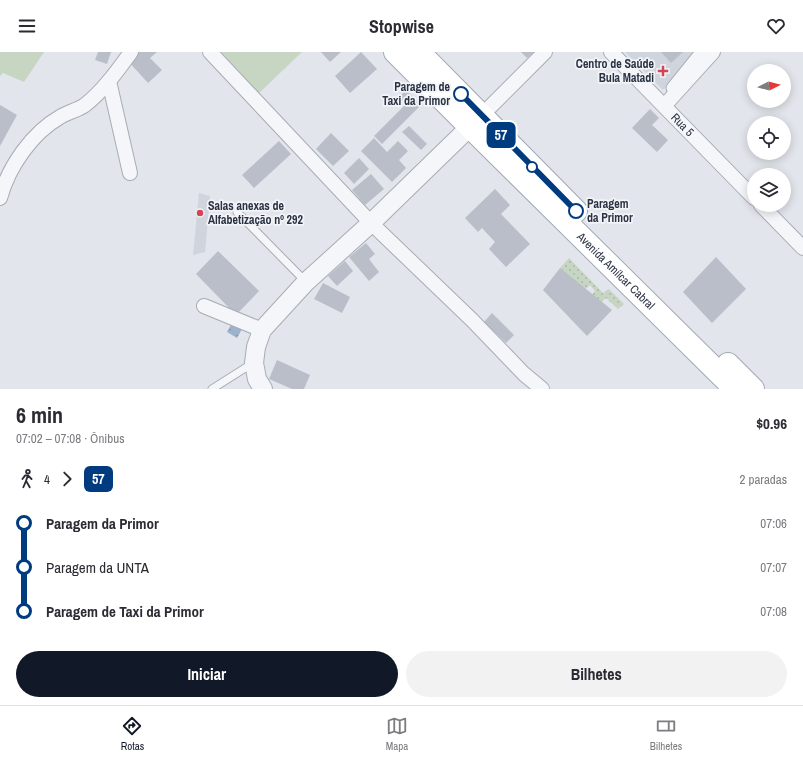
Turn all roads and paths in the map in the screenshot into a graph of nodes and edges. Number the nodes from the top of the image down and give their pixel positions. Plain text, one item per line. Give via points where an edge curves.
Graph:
1 (131, 52) edge
2 (210, 52) edge
3 (396, 52) edge
4 (419, 52) edge
5 (545, 52) edge
6 (611, 52) edge
7 (620, 52) edge
8 (701, 52) edge
9 (713, 52) edge
10 (109, 81) junction
11 (665, 105) junction
12 (476, 121) junction
13 (130, 173) dead end
14 (747, 191) edge
15 (0, 198) edge
16 (237, 212) dead end
17 (768, 212) edge
18 (371, 223) junction
19 (803, 248) edge
20 (306, 282) junction
21 (204, 306) dead end
22 (262, 330) junction
23 (254, 363) junction
24 (212, 389) edge
25 (262, 389) edge
26 (542, 389) edge
27 (734, 389) edge
28 (753, 389) edge

1 - 10 street
2 - 18 street
3 - 12 main road, Avenida Amílcar Cabral
4 - 12 main road, Avenida Amílcar Cabral
5 - 12 street
6 - 11 street, Rua 5
7 - 8 street via 665,97
9 - 11 street
10 - 13 street
10 - 15 street via 85,106 61,116 44,127 28,144
11 - 14 street, Rua 5
12 - 18 street
12 - 27 main road, Avenida Amílcar Cabral
12 - 28 main road, Avenida Amílcar Cabral
16 - 20 lane
17 - 19 street
18 - 20 street
18 - 26 street
20 - 22 street
21 - 22 street
22 - 23 street
23 - 24 lane
23 - 25 street

